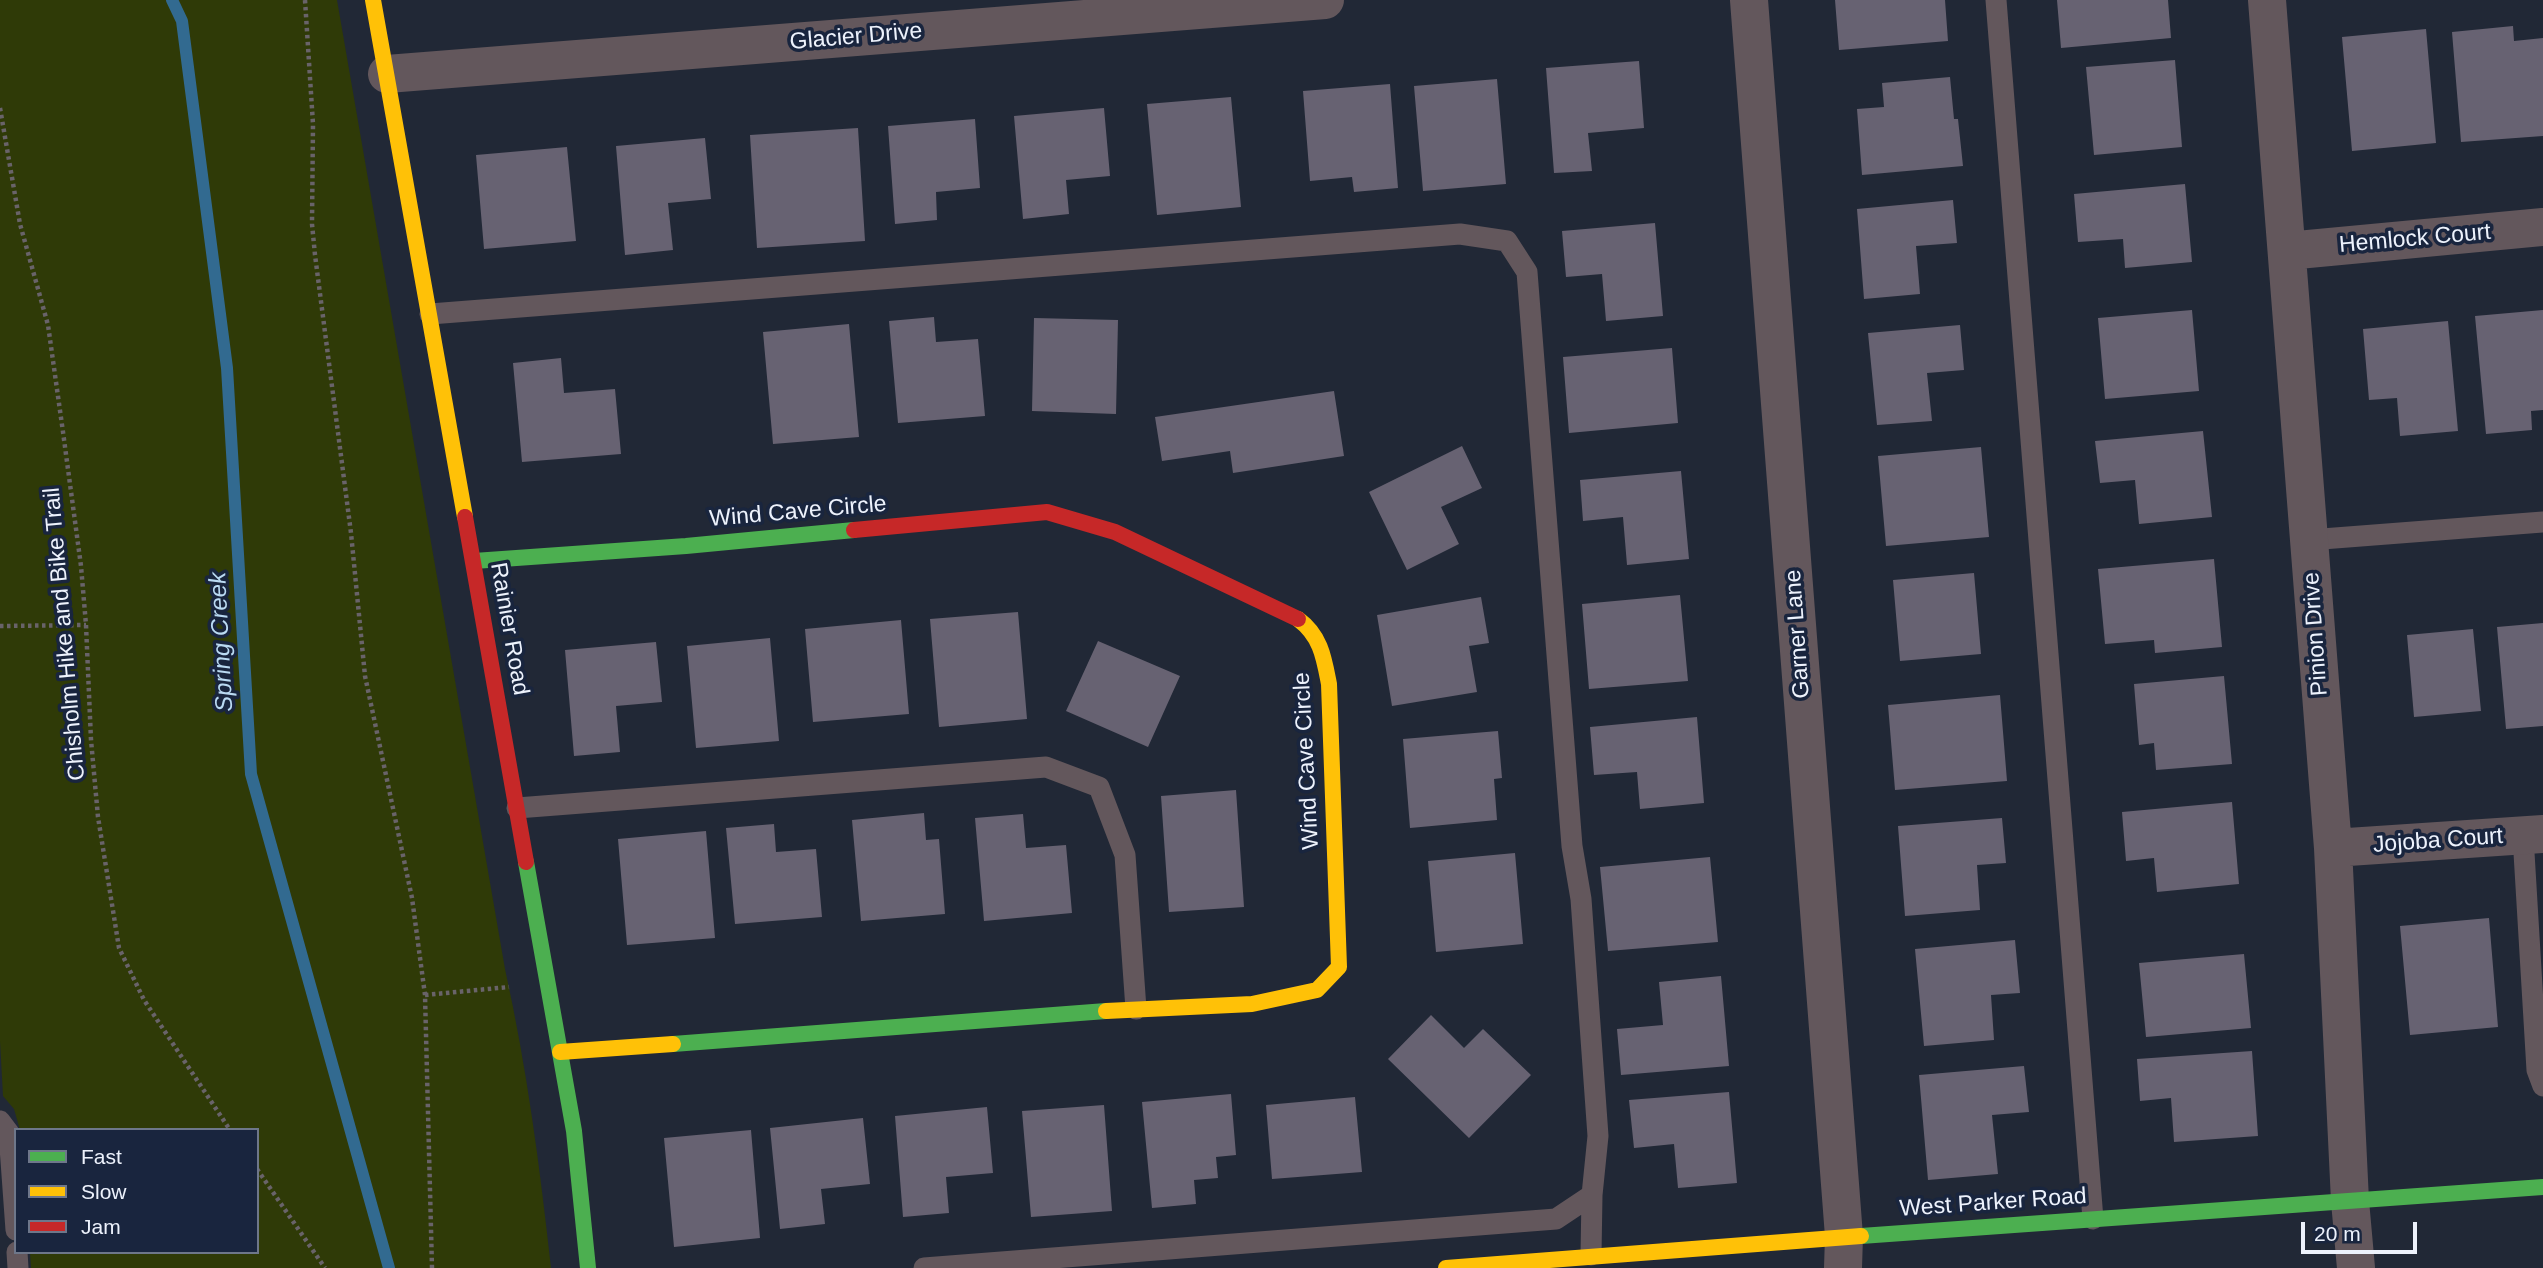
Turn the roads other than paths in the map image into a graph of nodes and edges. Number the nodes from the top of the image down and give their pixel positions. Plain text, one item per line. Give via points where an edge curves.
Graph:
1 (373, 0) edge
2 (1325, 0) edge
3 (1749, 0) edge
4 (1996, 0) edge
5 (2267, 0) edge
6 (387, 74) junction
7 (2543, 227) edge
8 (2287, 251) junction
9 (430, 314) junction
10 (2543, 522) edge
11 (2309, 540) junction
12 (474, 561) junction
13 (517, 808) junction
14 (2533, 835) edge
15 (2333, 848) junction
16 (1136, 1009) junction
17 (560, 1052) junction
18 (2543, 1086) edge
19 (0, 1121) edge
20 (2543, 1187) edge
21 (1592, 1195) junction
22 (2350, 1201) junction
23 (14, 1202) edge
24 (2093, 1219) junction
25 (1844, 1252) edge
26 (1591, 1255) junction
27 (588, 1268) edge
28 (925, 1268) edge
29 (1446, 1268) edge
30 (2356, 1268) edge

1 - 6 street, Rainier Road
2 - 6 street, Glacier Drive
3 - 25 street, Garner Lane
4 - 24 lane
5 - 8 street, Pinion Drive
6 - 9 street, Rainier Road
7 - 8 street, Hemlock Court
8 - 11 street, Pinion Drive
9 - 12 street, Rainier Road
9 - 21 lane via 1460,234 1507,241 1527,272 1598,1136
10 - 11 lane
11 - 15 street, Pinion Drive
12 - 13 street, Rainier Road
12 - 16 street, Wind Cave Circle via 1047,512 1115,532 1312,628 1322,648 1329,684 1339,967 1317,989 1252,1004
13 - 16 lane via 1046,767 1098,787 1125,855
13 - 17 street, Rainier Road
14 - 15 street, Jojoba Court
14 - 18 lane via 2536,1070
15 - 22 street, Pinion Drive
16 - 17 street, Wind Cave Circle
17 - 27 street, Rainier Road via 574,1131
19 - 23 lane via 9,1133
20 - 22 street, West Parker Road
21 - 26 lane
21 - 28 lane via 1556,1219
22 - 24 street, West Parker Road
22 - 30 street, Pinion Drive
24 - 25 street, West Parker Road
25 - 26 street, West Parker Road
26 - 29 street, West Parker Road

